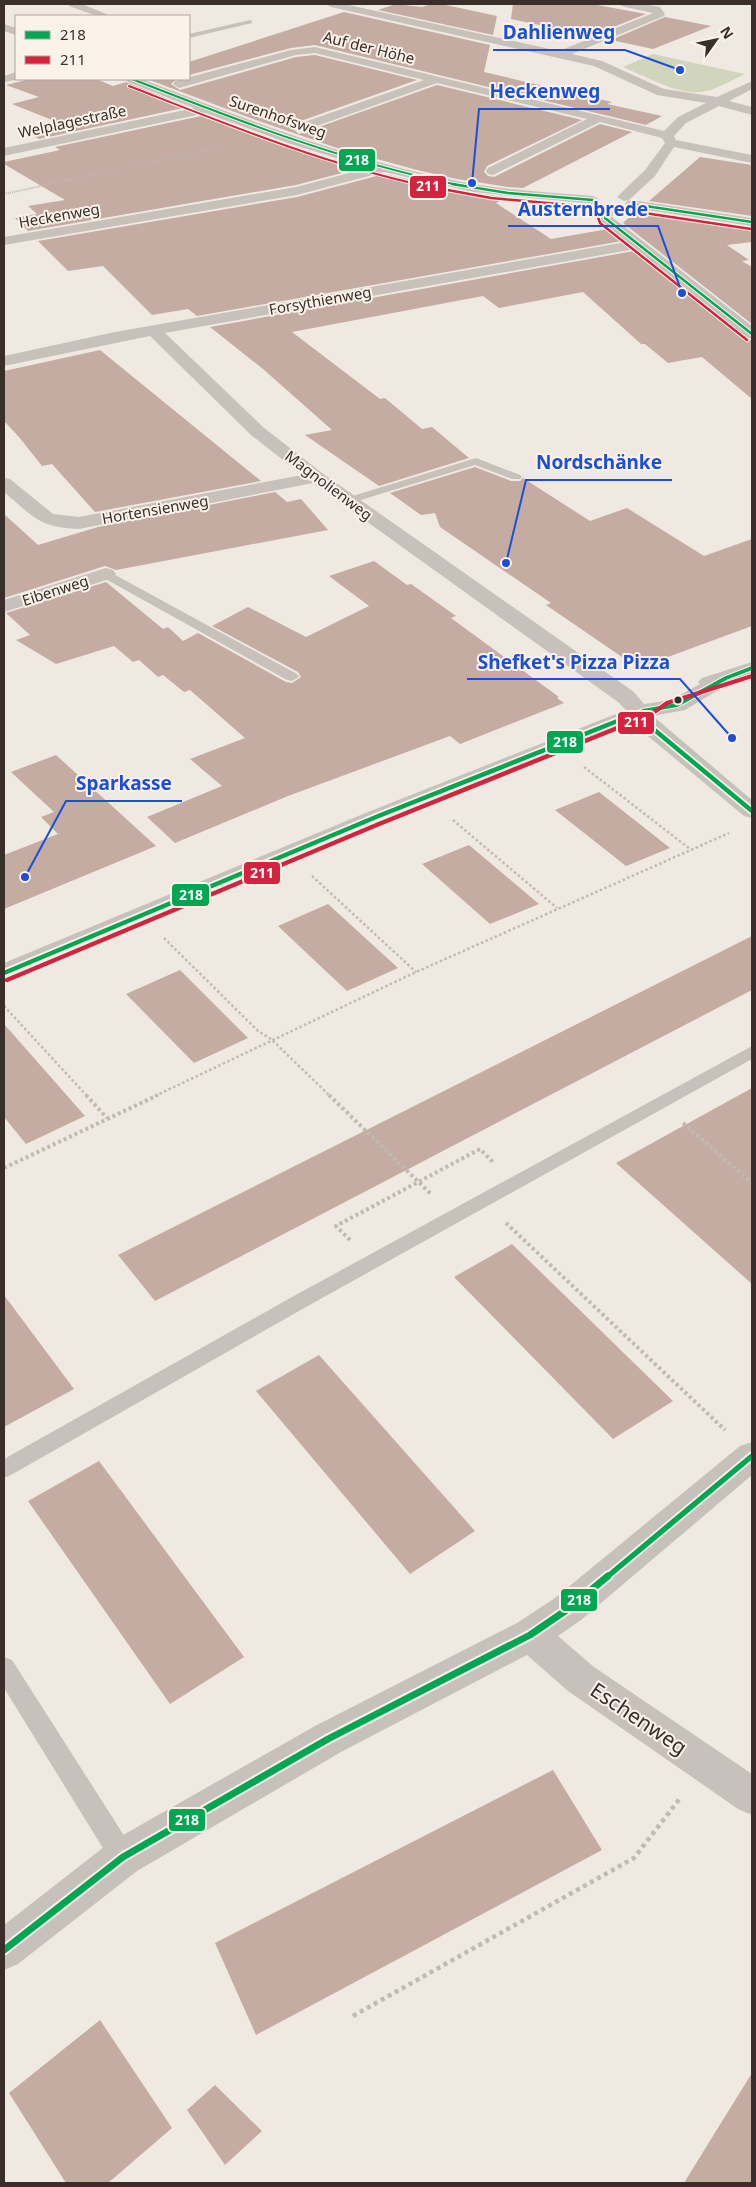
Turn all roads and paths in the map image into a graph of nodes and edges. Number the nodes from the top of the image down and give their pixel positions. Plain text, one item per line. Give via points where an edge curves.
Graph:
1 (73, 4) edge
2 (331, 4) edge
3 (625, 4) edge
4 (103, 15) edge
5 (250, 22) dead end
6 (190, 36) edge
7 (561, 54) junction
8 (134, 80) edge
9 (435, 80) junction
10 (179, 84) dead end
11 (752, 84) edge
12 (661, 92) junction
13 (717, 101) junction
14 (206, 109) junction
15 (752, 111) edge
16 (676, 113) junction
17 (597, 119) junction
18 (300, 128) dead end
19 (280, 135) junction
20 (669, 139) junction
21 (4, 152) edge
22 (752, 159) edge
23 (383, 168) junction
24 (493, 171) dead end
25 (4, 194) edge
26 (593, 200) junction
27 (628, 200) junction
28 (609, 208) junction
29 (752, 222) edge
30 (4, 241) edge
31 (638, 244) junction
32 (153, 330) junction
33 (752, 334) edge
34 (4, 361) edge
35 (316, 477) junction
36 (516, 477) dead end
37 (4, 483) edge
38 (347, 500) junction
39 (106, 574) joint
40 (4, 606) edge
41 (752, 668) edge
42 (292, 677) dead end
43 (641, 712) junction
44 (580, 764) dead end
45 (752, 811) edge
46 (448, 815) dead end
47 (734, 830) dead end
48 (690, 850) junction
49 (308, 873) dead end
50 (557, 908) junction
51 (163, 937) dead end
52 (416, 972) junction
53 (4, 973) edge
54 (4, 1006) edge
55 (271, 1039) junction
56 (752, 1052) edge
57 (660, 1103) junction
58 (106, 1118) junction
59 (4, 1168) edge
60 (419, 1182) junction
61 (515, 1184) junction
62 (752, 1184) edge
63 (484, 1202) junction
64 (454, 1217) junction
65 (370, 1263) junction
66 (741, 1446) edge
67 (4, 1469) edge
68 (530, 1636) junction
69 (4, 1668) edge
70 (707, 1764) junction
71 (752, 1796) edge
72 (123, 1857) junction
73 (4, 1950) edge
74 (353, 2016) dead end

1 - 4 street
2 - 7 street
3 - 7 street via 656,10 660,14
5 - 6 lane
7 - 12 street via 611,68
8 - 14 street, Surenhofsweg
9 - 10 street, Auf der Höhe via 304,50
9 - 17 street, Auf der Höhe
9 - 18 street, Auf der Höhe
11 - 13 street
12 - 13 street
12 - 16 street
13 - 15 street
13 - 16 street
14 - 19 street, Surenhofsweg
14 - 21 street, Welplagestraße
16 - 20 street
17 - 20 street, Auf der Höhe
17 - 24 street
19 - 23 street, Surenhofsweg
19 - 25 path
20 - 22 street, Auf der Höhe
20 - 27 street via 650,173
23 - 26 street, Surenhofsweg via 458,186
23 - 30 street, Heckenweg via 297,191
26 - 27 street via 604,196
26 - 28 street via 597,205
27 - 28 street via 623,208
27 - 29 street
28 - 31 street via 605,218
31 - 32 street, Forsythienweg
31 - 33 street
32 - 34 street, Forsythienweg
32 - 35 street, Magnolienweg via 257,431
35 - 37 street, Hortensienweg via 80,523 46,518
35 - 38 street, Magnolienweg
36 - 38 lane via 476,460
38 - 43 street, Magnolienweg via 626,697
39 - 40 street, Eibenweg
39 - 42 lane
41 - 43 street via 726,678 677,705
43 - 45 street, Magnolienweg via 651,727
43 - 53 street via 376,817
44 - 48 path
46 - 50 path
47 - 48 path
48 - 50 path
49 - 52 path
50 - 52 path
51 - 55 path via 258,1031
52 - 55 path
54 - 58 path
55 - 58 path
55 - 60 path
56 - 57 lane
57 - 61 lane
57 - 62 path
58 - 59 path
60 - 61 path via 480,1150
60 - 64 path
60 - 65 path via 336,1226
61 - 63 lane
63 - 64 lane
63 - 66 path
64 - 65 lane
65 - 67 lane
66 - 68 street via 568,1609
68 - 70 street, Eschenweg via 581,1679
68 - 72 street via 328,1739
69 - 72 lane
70 - 71 street, Eschenweg
70 - 74 path via 634,1858
72 - 73 street

